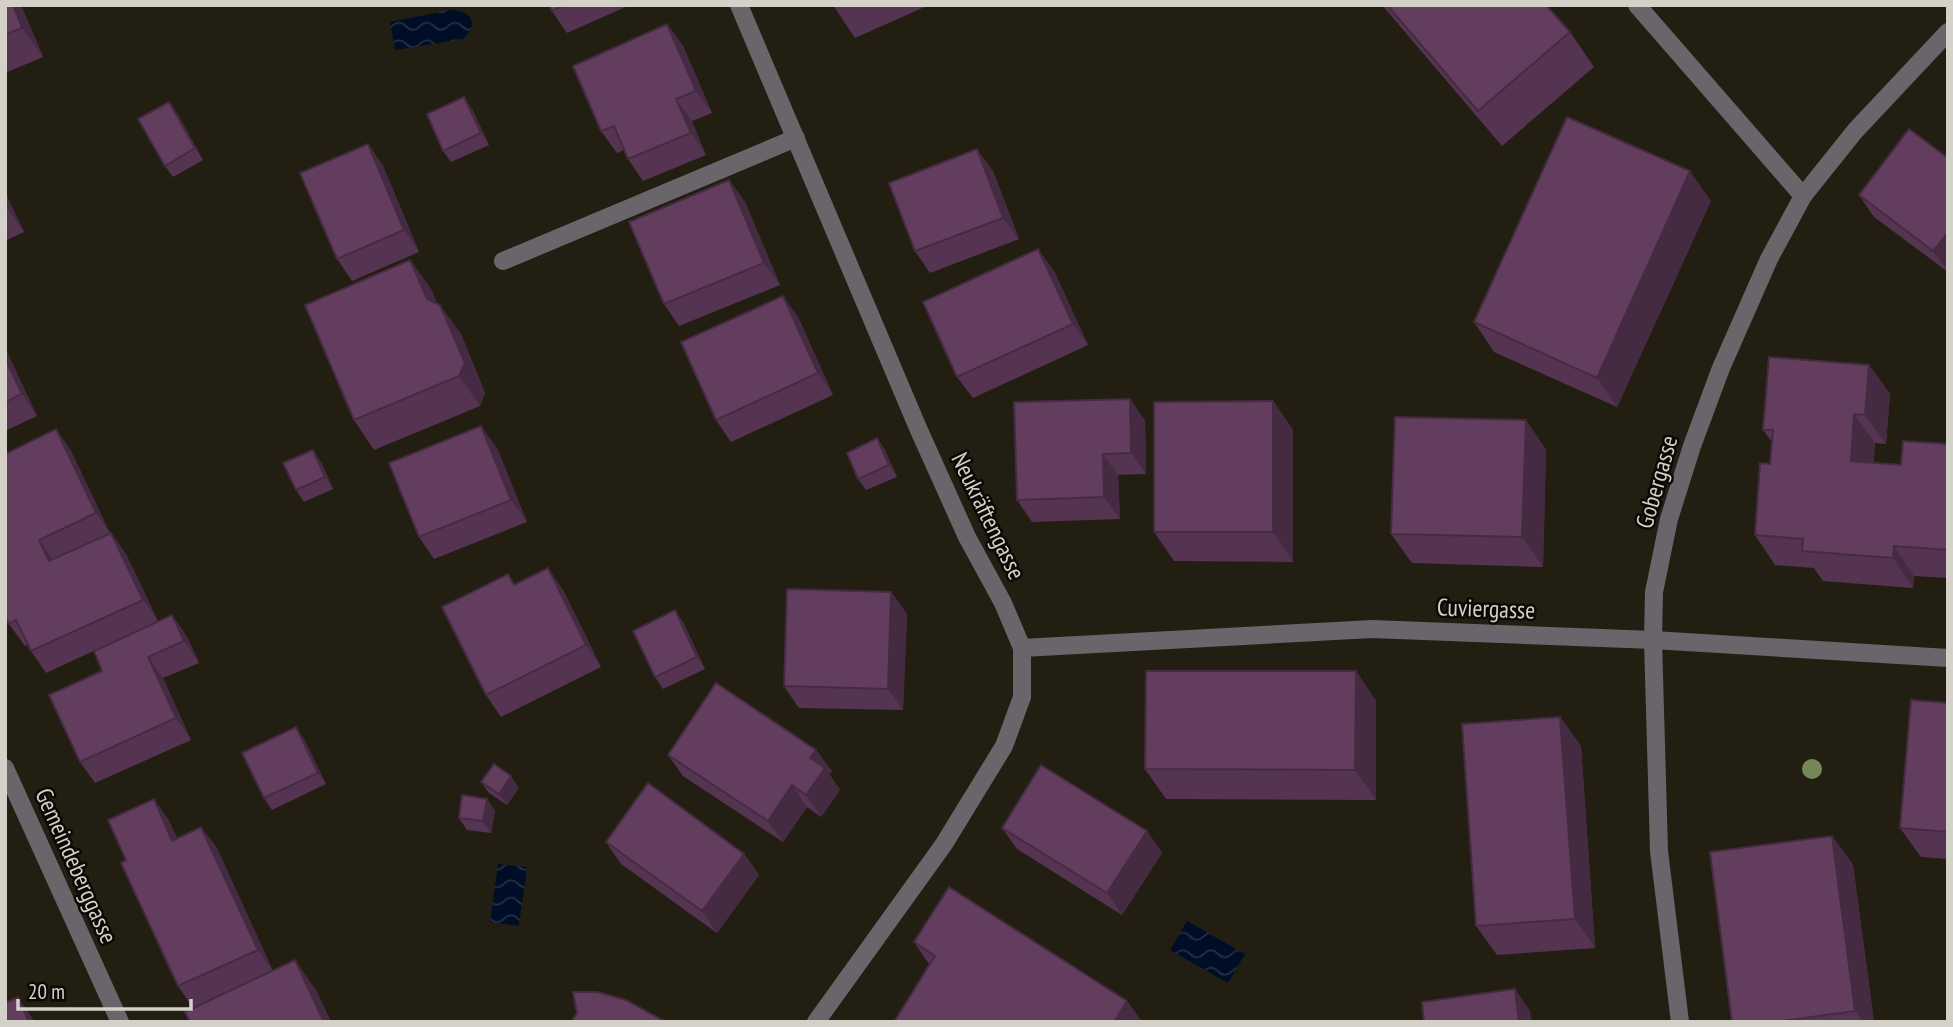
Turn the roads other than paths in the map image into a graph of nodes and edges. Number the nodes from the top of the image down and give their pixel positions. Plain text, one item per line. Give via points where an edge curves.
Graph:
1 (739, 5) edge
2 (1637, 5) edge
3 (1948, 32) edge
4 (796, 138) junction
5 (1803, 196) junction
6 (503, 261) dead end
7 (1653, 640) junction
8 (1022, 648) junction
9 (1948, 657) edge
10 (5, 768) edge
11 (120, 1022) edge
12 (816, 1022) edge
13 (1680, 1022) edge

1 - 4 street, Neukräftengasse
2 - 5 street
3 - 5 street, Gobergasse via 1855,131
4 - 6 street
4 - 8 street, Neukräftengasse via 918,428
5 - 7 street, Gobergasse via 1731,344 1692,446 1669,519 1654,592
7 - 8 street, Cuviergasse via 1372,629
7 - 9 street, Cuviergasse
7 - 13 street, Gobergasse via 1659,851
8 - 12 street, Neukräftengasse via 1022,697 1004,746 944,844
10 - 11 street, Gemeindeberggasse

